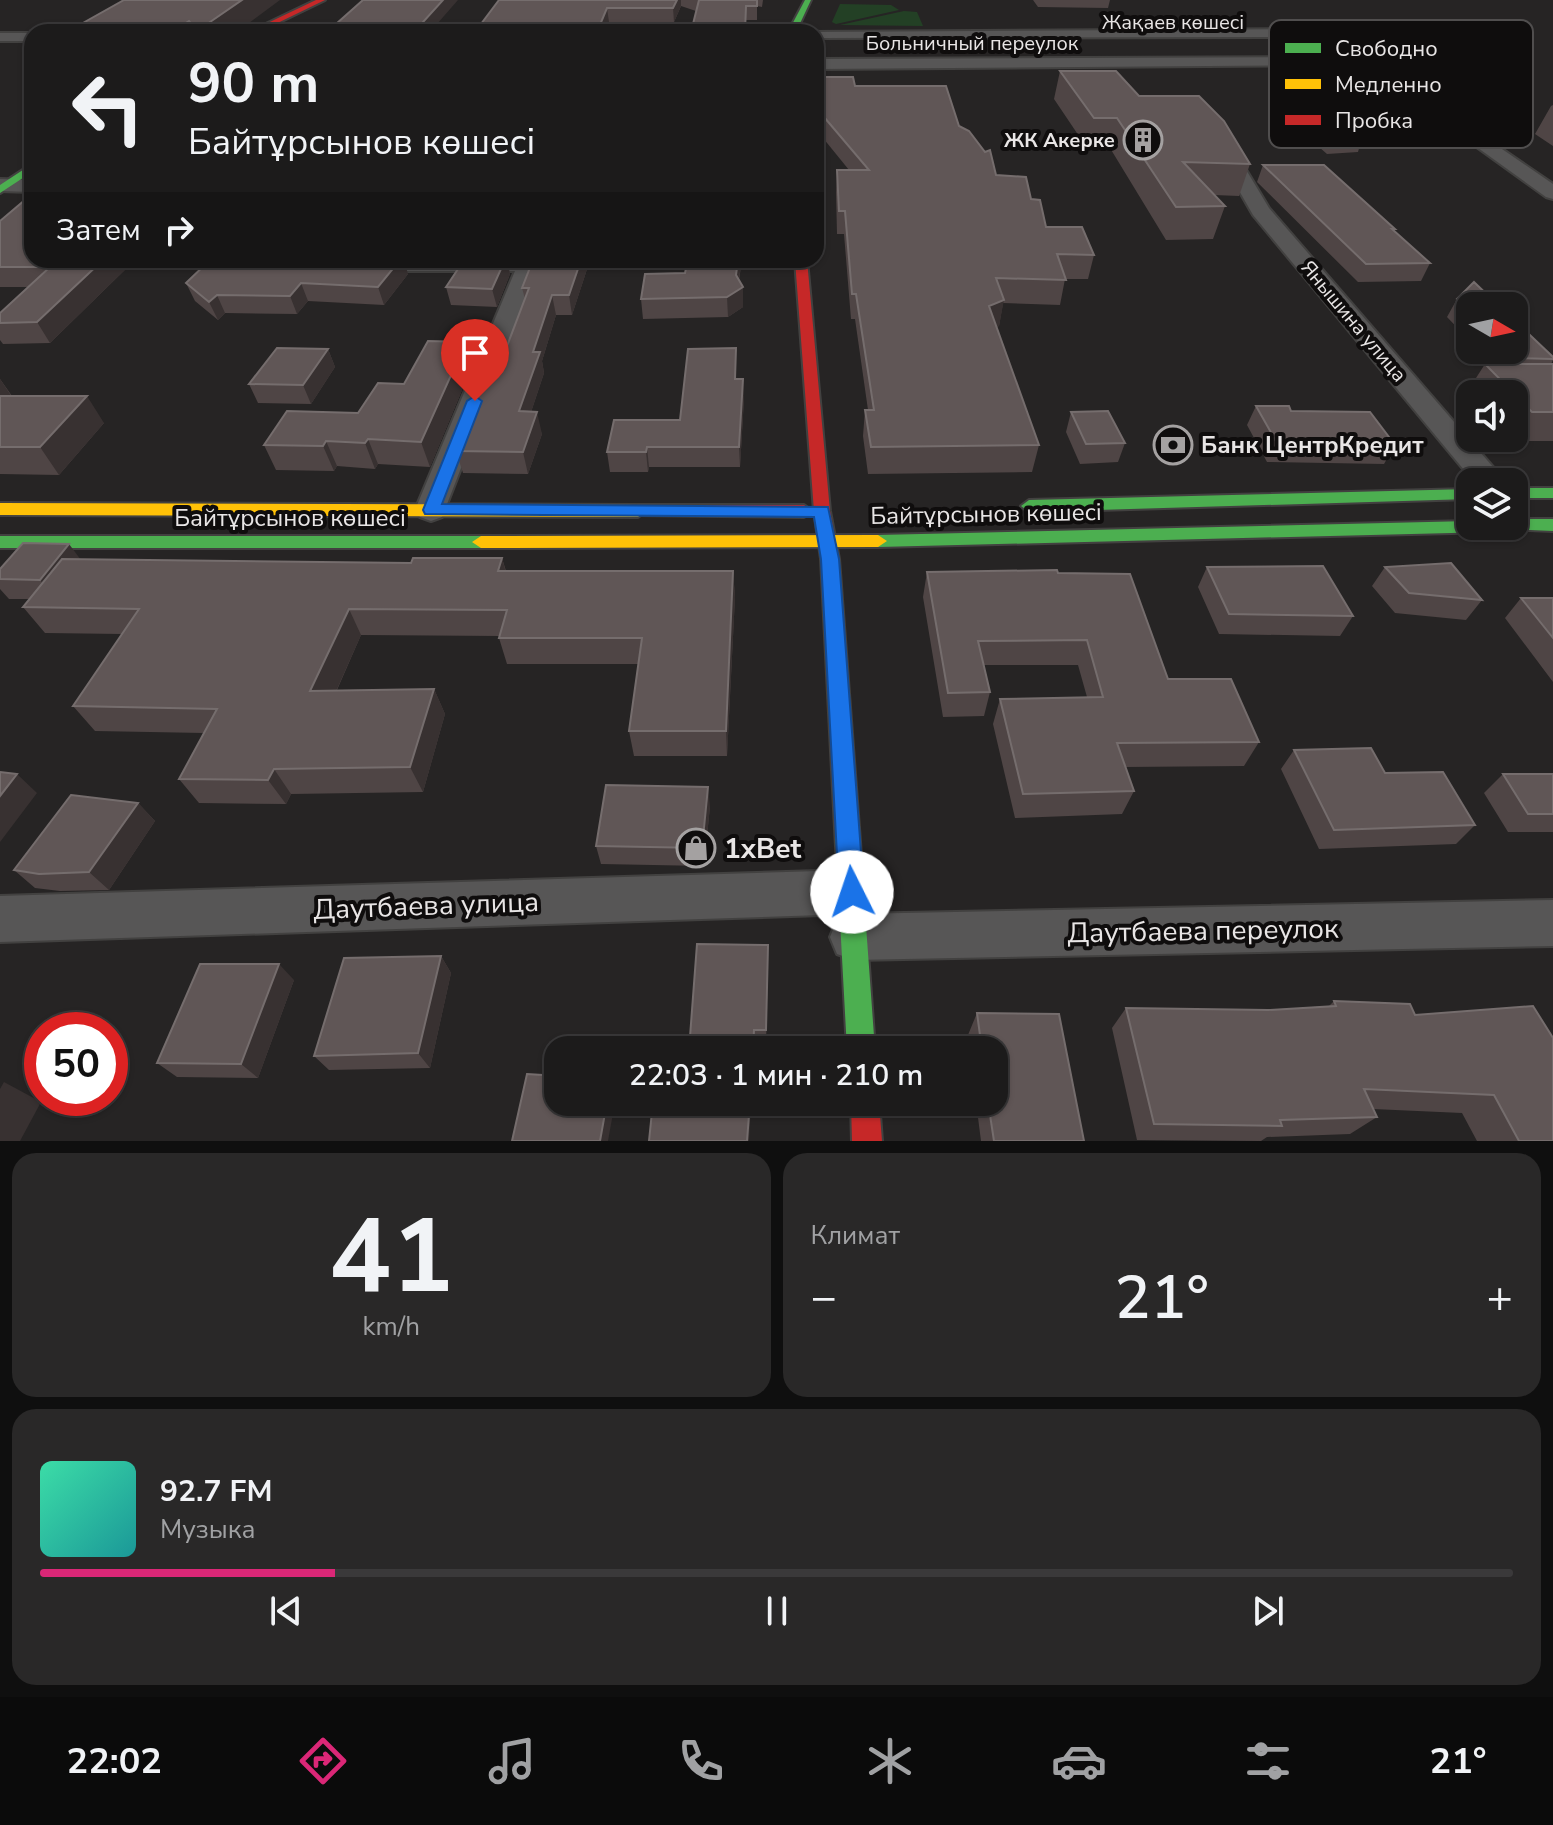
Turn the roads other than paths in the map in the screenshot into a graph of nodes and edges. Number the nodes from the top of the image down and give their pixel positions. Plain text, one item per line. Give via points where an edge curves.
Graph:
1 (322, 0) edge
2 (808, 0) edge
3 (270, 24) edge
4 (796, 24) edge
5 (1269, 33) edge
6 (824, 34) edge
7 (0, 37) edge
8 (24, 37) edge
9 (824, 42) edge
10 (1115, 42) junction
11 (1269, 42) edge
12 (0, 45) edge
13 (24, 45) edge
14 (1269, 62) edge
15 (1136, 63) junction
16 (824, 64) edge
17 (1490, 148) edge
18 (1226, 152) edge
19 (24, 172) edge
20 (24, 186) edge
21 (2, 187) edge
22 (1553, 193) edge
23 (528, 268) edge
24 (802, 268) edge
25 (1479, 468) edge
26 (1528, 493) edge
27 (1553, 493) edge
28 (1456, 494) edge
29 (1006, 507) dead end
30 (0, 509) edge
31 (431, 510) junction
32 (822, 511) junction
33 (847, 511) dead end
34 (1456, 527) edge
35 (0, 542) edge
36 (828, 542) junction
37 (853, 914) junction
38 (0, 919) edge
39 (1553, 923) edge
40 (860, 1036) edge
41 (866, 1116) edge
42 (867, 1141) edge

1 - 3 main road
2 - 4 main road
5 - 6 street, Жақаев көшесі
7 - 8 street
9 - 10 street, Жақаев көшесі
10 - 11 street, Жақаев көшесі
10 - 15 street
12 - 13 street
14 - 15 street, Больничный переулок
15 - 16 street, Больничный переулок
17 - 22 street
18 - 25 street, Янышина улица via 1260,211
19 - 21 main road
20 - 21 street
23 - 31 street
24 - 32 main road
26 - 27 main road
28 - 29 main road, Байтұрсынов көшесі
30 - 31 main road, Байтұрсынов көшесі
31 - 32 main road, Байтұрсынов көшесі
32 - 33 main road, Байтұрсынов көшесі
32 - 36 main road
34 - 36 main road, Байтұрсынов көшесі
35 - 36 main road, Байтұрсынов көшесі
36 - 37 main road
37 - 38 street, Даутбаева улица
37 - 39 street, Даутбаева переулок
37 - 40 main road
41 - 42 main road

